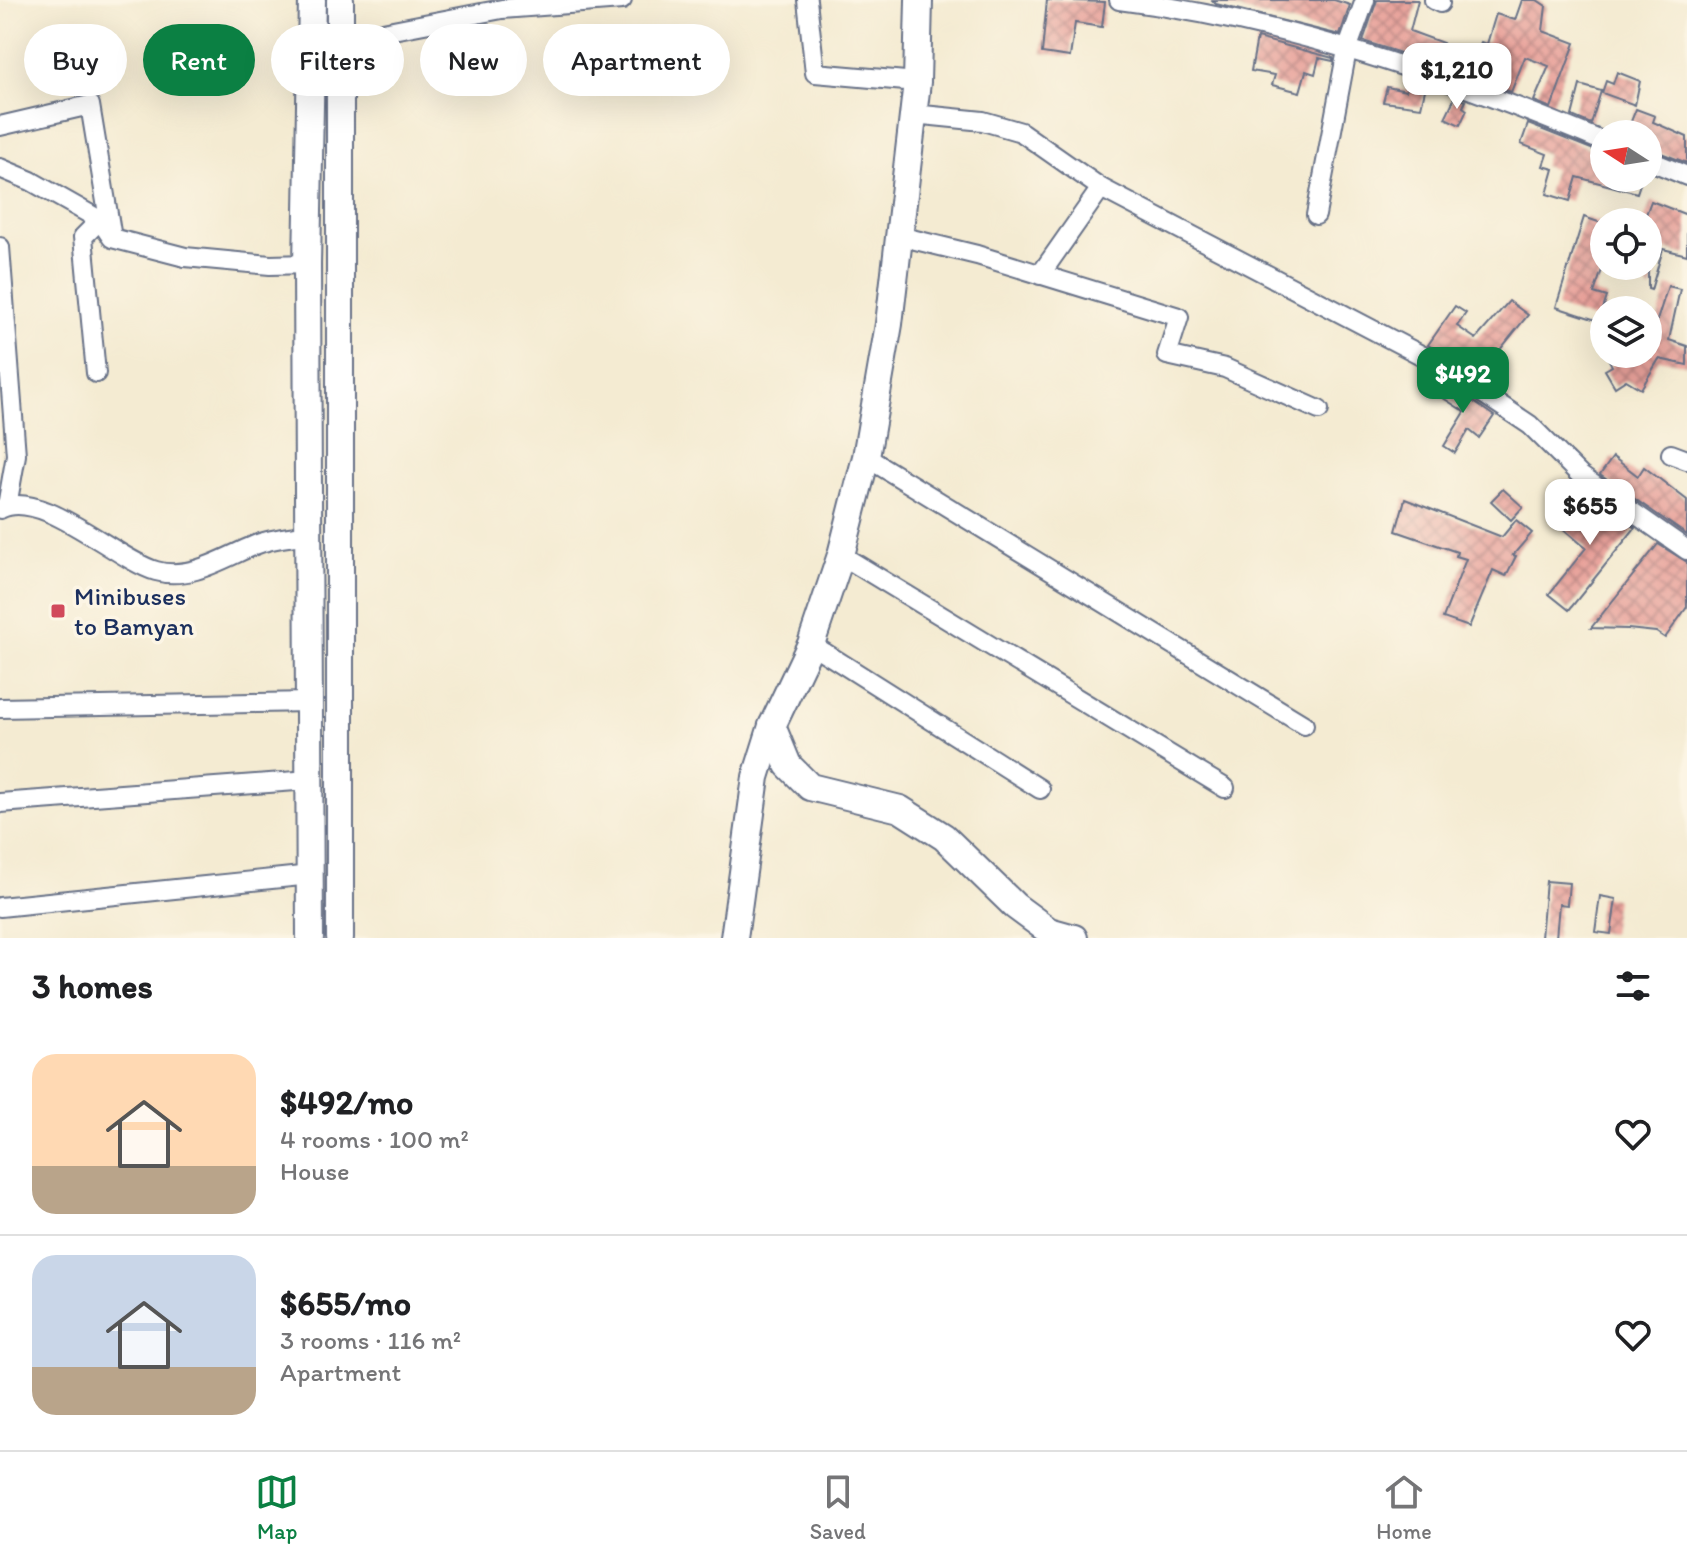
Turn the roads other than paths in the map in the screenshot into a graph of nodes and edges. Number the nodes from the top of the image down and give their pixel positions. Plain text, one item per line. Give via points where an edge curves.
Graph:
1 (312, 0) edge
2 (340, 0) edge
3 (622, 0) edge
4 (807, 0) edge
5 (919, 0) edge
6 (1119, 0) edge
7 (1365, 0) edge
8 (341, 24) edge
9 (404, 28) edge
10 (1347, 50) junction
11 (917, 82) junction
12 (341, 96) edge
13 (913, 114) junction
14 (0, 126) edge
15 (1590, 137) edge
16 (1662, 166) edge
17 (1, 175) edge
18 (1687, 176) edge
19 (1101, 188) junction
20 (1316, 215) dead end
21 (100, 220) junction
22 (899, 236) junction
23 (112, 238) junction
24 (0, 247) edge
25 (307, 264) junction
26 (1040, 275) junction
27 (96, 373) dead end
28 (1319, 410) dead end
29 (866, 457) junction
30 (4, 508) edge
31 (309, 534) junction
32 (1687, 550) edge
33 (841, 555) junction
34 (811, 644) junction
35 (309, 702) junction
36 (0, 708) edge
37 (1304, 725) dead end
38 (772, 726) junction
39 (310, 780) junction
40 (1225, 788) dead end
41 (1040, 789) dead end
42 (0, 803) edge
43 (311, 875) junction
44 (0, 907) edge
45 (310, 938) edge
46 (340, 938) edge
47 (734, 938) edge
48 (1074, 938) edge

1 - 25 main road
2 - 8 main road
3 - 9 street via 502,9
4 - 11 street via 815,73
5 - 11 main road
6 - 10 street via 1229,17
7 - 10 street
10 - 15 street via 1441,78
10 - 20 street
11 - 13 main road
12 - 46 main road
13 - 19 street via 983,121 1021,132
13 - 22 main road
14 - 23 street via 90,105
16 - 18 street
17 - 21 street via 31,181
19 - 26 street
19 - 32 street via 1442,366 1530,425 1581,476
21 - 23 street
21 - 27 street via 83,237
22 - 26 street
22 - 29 main road
23 - 25 street via 185,257
24 - 30 street via 16,455
25 - 31 main road
26 - 28 street via 1179,317 1167,355 1225,368
29 - 33 main road
29 - 37 street
30 - 31 street via 42,509 157,572 199,570 258,544
31 - 35 main road
33 - 34 main road
33 - 40 street
34 - 38 main road
34 - 41 street
35 - 36 street
35 - 39 main road
38 - 47 main road via 756,777
38 - 48 main road via 788,765 810,787 900,809 944,837 1015,906 1049,931
39 - 42 street
39 - 43 main road
43 - 44 street
43 - 45 main road

